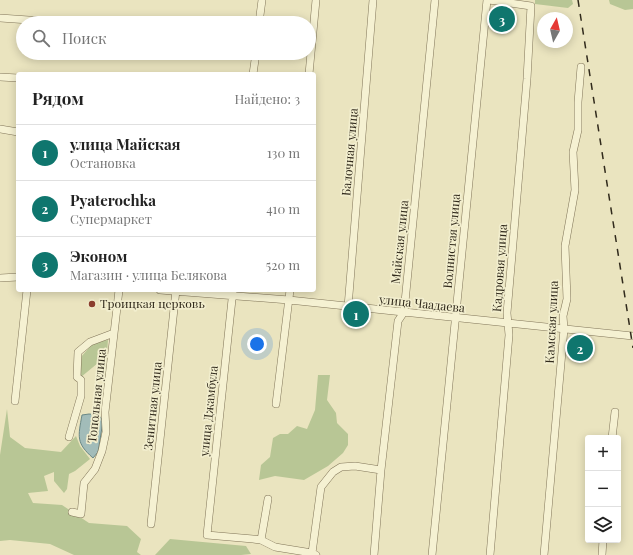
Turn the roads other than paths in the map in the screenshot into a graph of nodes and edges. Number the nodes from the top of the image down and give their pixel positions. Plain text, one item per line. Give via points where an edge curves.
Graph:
1 (262, 0) edge
2 (316, 0) edge
3 (373, 0) edge
4 (435, 0) edge
5 (488, 0) edge
6 (260, 16) edge
7 (314, 16) edge
8 (1, 18) edge
9 (16, 19) edge
10 (255, 60) edge
11 (310, 60) edge
12 (582, 67) dead end
13 (253, 72) edge
14 (309, 72) edge
15 (0, 77) edge
16 (16, 78) edge
17 (0, 129) edge
18 (16, 132) edge
19 (16, 277) edge
20 (0, 278) edge
21 (27, 292) edge
22 (119, 292) edge
23 (176, 292) edge
24 (204, 292) edge
25 (290, 292) edge
26 (233, 293) edge
27 (289, 300) junction
28 (348, 307) junction
29 (404, 312) junction
30 (456, 319) junction
31 (509, 324) junction
32 (564, 329) junction
33 (114, 333) junction
34 (633, 336) edge
35 (14, 401) dead end
36 (276, 404) dead end
37 (615, 412) dead end
38 (612, 435) edge
39 (69, 438) dead end
40 (381, 470) junction
41 (268, 499) dead end
42 (72, 512) dead end
43 (151, 524) dead end
44 (261, 540) junction
45 (603, 543) edge
46 (314, 554) edge
47 (374, 555) edge
48 (432, 555) edge
49 (490, 555) edge
50 (544, 555) edge
51 (602, 555) edge

1 - 6 street
2 - 7 street
3 - 28 street, Балочная улица
4 - 29 street, Майская улица
5 - 30 street, Волнистая улица
5 - 31 street, Кадровая улица via 531,6 507,313
8 - 9 street
10 - 13 street
11 - 14 street
12 - 32 street, Камская улица via 578,130 573,152 576,190 565,246 567,298 562,316
15 - 16 street
17 - 18 street
19 - 20 street
21 - 35 street
22 - 33 street, Топольная улица
23 - 43 street, Зенитная улица
24 - 26 street, улица Чаадаева
25 - 27 street
26 - 27 street, улица Чаадаева
26 - 44 street, улица Джамбула via 207,535
27 - 28 street, улица Чаадаева
27 - 36 street
28 - 29 street, улица Чаадаева
29 - 30 street, улица Чаадаева
29 - 40 street, Майская улица via 398,320
30 - 31 street, улица Чаадаева
30 - 48 street, Волнистая улица
31 - 32 street, улица Чаадаева
31 - 49 street, Кадровая улица
32 - 34 street, улица Чаадаева
32 - 50 street, Камская улица
33 - 39 street via 90,342 78,352 77,377 81,380 81,396
33 - 42 street, Топольная улица via 105,412 106,432 102,451 96,469 84,483 81,514
37 - 38 street
40 - 46 street via 355,466 341,467 333,472 321,487
40 - 47 street, Майская улица
41 - 44 street
44 - 46 street via 275,547
45 - 51 street

